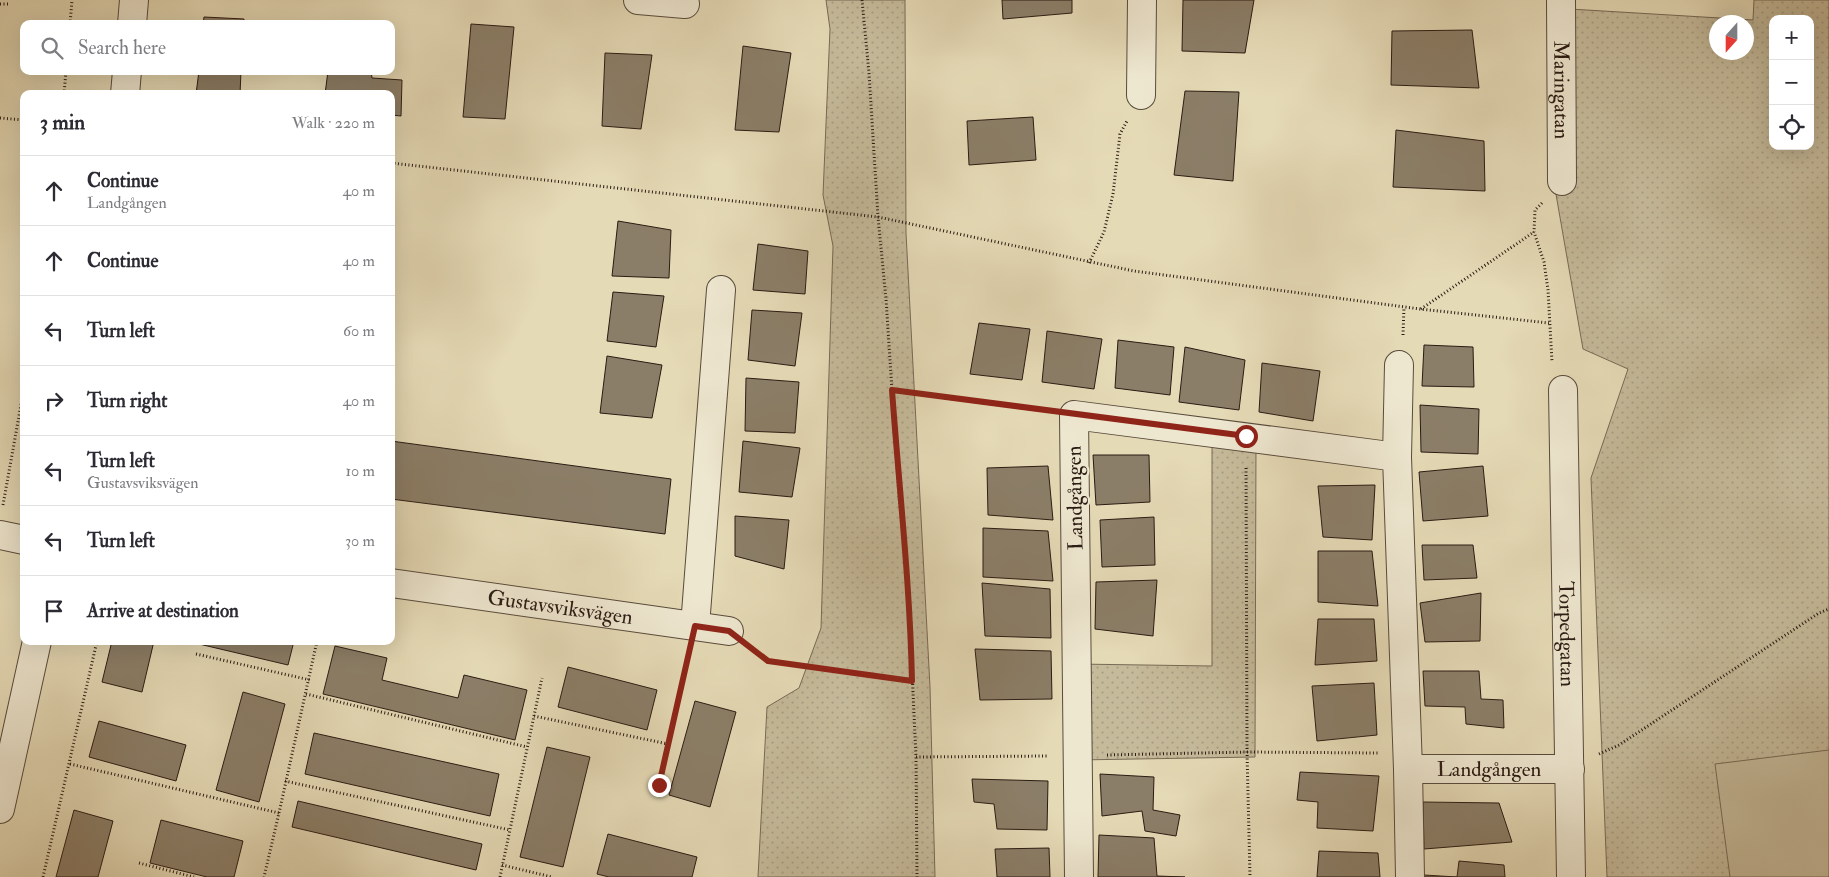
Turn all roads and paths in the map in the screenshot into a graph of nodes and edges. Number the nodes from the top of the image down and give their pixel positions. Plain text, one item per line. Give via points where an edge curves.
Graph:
1 (72, 0) edge
2 (134, 0) edge
3 (638, 0) edge
4 (862, 0) edge
5 (1142, 0) edge
6 (1561, 0) edge
7 (0, 4) edge
8 (9, 4) dead end
9 (685, 4) dead end
10 (70, 20) edge
11 (132, 20) edge
12 (66, 75) edge
13 (127, 75) edge
14 (64, 90) edge
15 (125, 90) edge
16 (1142, 95) joint
17 (0, 118) edge
18 (20, 120) edge
19 (395, 163) edge
20 (1562, 181) joint
21 (878, 217) junction
22 (1534, 232) junction
23 (1089, 263) junction
24 (721, 290) dead end
25 (1420, 309) junction
26 (1549, 324) junction
27 (1399, 365) dead end
28 (892, 390) junction
29 (1563, 390) joint
30 (20, 411) edge
31 (1074, 415) junction
32 (1246, 436) junction
33 (1397, 457) junction
34 (1, 523) edge
35 (20, 537) edge
36 (395, 584) edge
37 (1829, 609) edge
38 (695, 626) junction
39 (729, 631) joint
40 (36, 645) edge
41 (96, 645) edge
42 (316, 645) edge
43 (196, 654) dead end
44 (542, 678) dead end
45 (310, 680) junction
46 (912, 681) junction
47 (306, 694) junction
48 (534, 716) junction
49 (668, 744) junction
50 (527, 748) junction
51 (1247, 752) junction
52 (1078, 756) junction
53 (916, 757) junction
54 (1408, 761) junction
55 (70, 764) junction
56 (1570, 769) junction
57 (285, 781) junction
58 (659, 785) dead end
59 (0, 809) edge
60 (279, 813) junction
61 (510, 830) junction
62 (139, 863) dead end
63 (502, 865) junction
64 (43, 877) edge
65 (194, 877) edge
66 (264, 877) edge
67 (500, 877) edge
68 (552, 877) edge
69 (917, 877) edge
70 (1079, 877) edge
71 (1250, 877) edge
72 (1410, 877) edge
73 (1571, 877) edge

1 - 10 path
2 - 11 street
3 - 9 street
4 - 21 path
5 - 16 street
6 - 20 street, Maringatan
7 - 8 path
12 - 14 path
13 - 15 street
16 - 23 path via 1120,134 1113,194 1104,232
17 - 18 path
19 - 21 path
20 - 22 path via 1535,210
21 - 23 path
21 - 28 path
22 - 25 path
22 - 26 path via 1544,262
23 - 25 path via 1134,272
24 - 38 street
25 - 26 path
26 - 29 path via 1553,367
27 - 33 street, Landgången
28 - 31 path
28 - 46 path via 908,583
29 - 56 street, Torpedgatan
30 - 34 path
31 - 32 street, Landgången
31 - 52 street, Landgången
32 - 33 street, Landgången
32 - 51 path
33 - 54 street, Landgången
34 - 35 street
36 - 38 street, Gustavsviksvägen
37 - 56 path via 1619,745
38 - 39 street, Gustavsviksvägen
38 - 49 path
39 - 46 path via 768,661
40 - 59 street
41 - 55 path
42 - 45 path
43 - 45 path
44 - 48 path
45 - 47 path
46 - 53 path
47 - 50 path
47 - 57 path
48 - 49 path
48 - 50 path
49 - 58 path
50 - 61 path
51 - 52 path
51 - 54 path
51 - 71 path
52 - 53 path
52 - 70 street, Landgången
53 - 69 path
54 - 56 street, Landgången
54 - 72 street, Landgången
55 - 60 path
55 - 64 path
56 - 73 street, Torpedgatan
57 - 60 path
57 - 61 path
60 - 66 path
61 - 63 path
62 - 65 path
63 - 67 path
63 - 68 path

